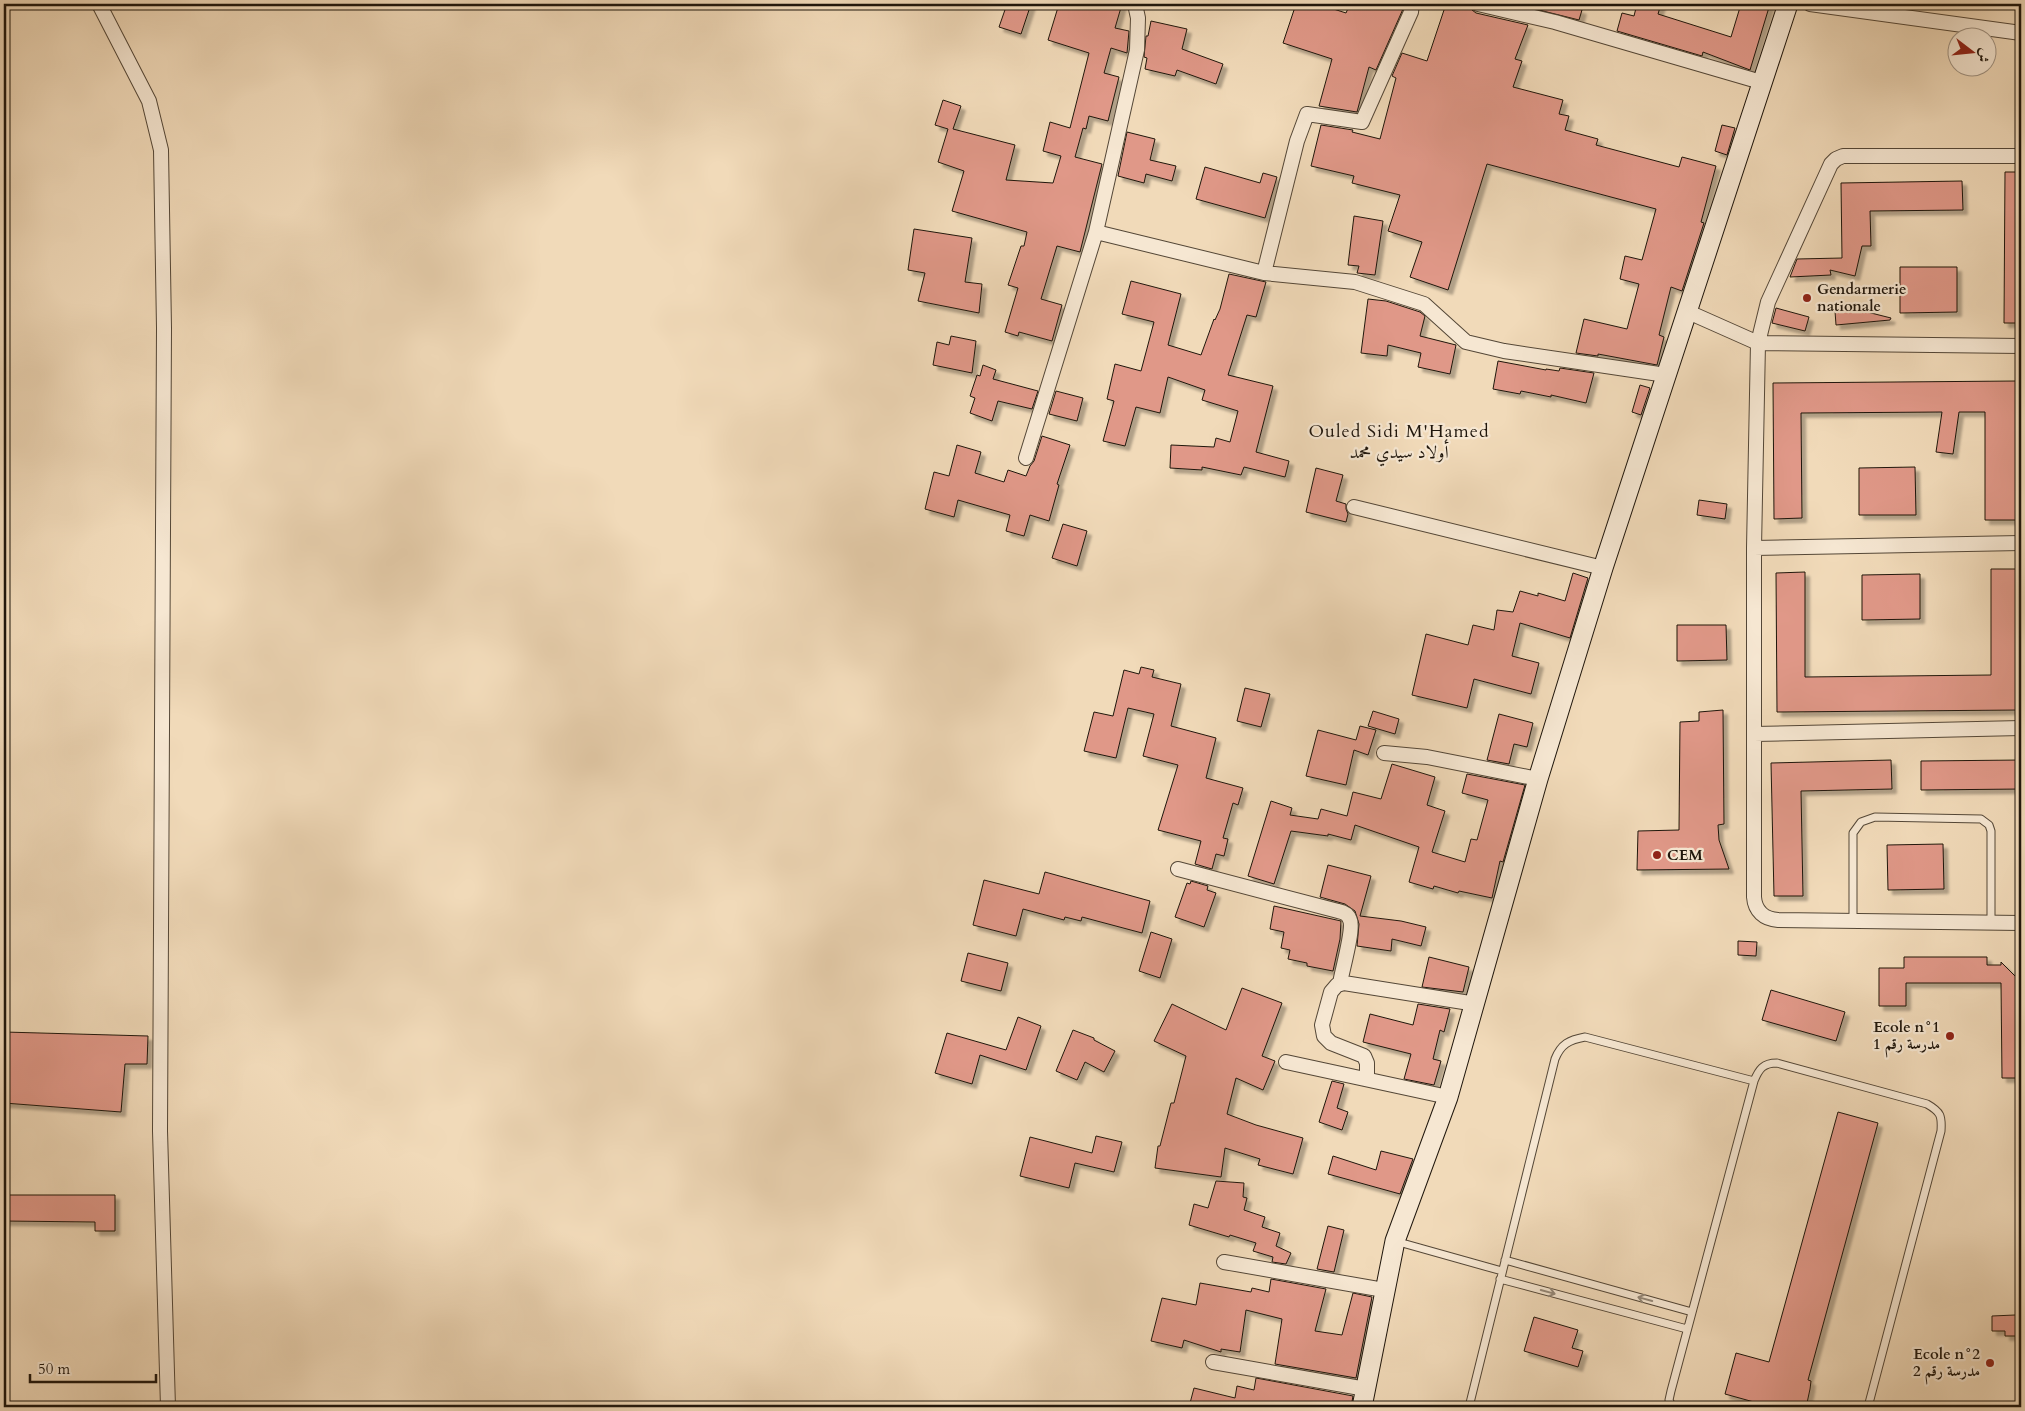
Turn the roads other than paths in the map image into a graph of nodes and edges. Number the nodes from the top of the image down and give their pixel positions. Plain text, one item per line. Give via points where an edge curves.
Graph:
1 (99, 4) edge
2 (1136, 4) edge
3 (1412, 4) edge
4 (1478, 4) edge
5 (1788, 4) edge
6 (1810, 4) edge
7 (2021, 33) edge
8 (1761, 82) junction
9 (2021, 156) edge
10 (1096, 232) junction
11 (1264, 273) junction
12 (1686, 311) junction
13 (1758, 343) junction
14 (2021, 346) edge
15 (1666, 376) junction
16 (1026, 458) dead end
17 (1354, 507) dead end
18 (2021, 543) edge
19 (1754, 548) junction
20 (1603, 568) junction
21 (2021, 728) edge
22 (1754, 734) junction
23 (1384, 753) dead end
24 (1538, 778) junction
25 (1178, 869) dead end
26 (1853, 921) junction
27 (1991, 923) junction
28 (2021, 923) edge
29 (1340, 983) junction
30 (1476, 1004) junction
31 (1286, 1062) dead end
32 (1367, 1079) junction
33 (1754, 1081) junction
34 (1448, 1096) junction
35 (1395, 1241) junction
36 (1505, 1260) junction
37 (1224, 1262) dead end
38 (1502, 1271) junction
39 (1500, 1279) junction
40 (1384, 1290) junction
41 (1692, 1312) junction
42 (1688, 1329) junction
43 (1213, 1362) dead end
44 (1364, 1398) edge
45 (168, 1407) edge
46 (1469, 1407) edge
47 (1676, 1407) edge
48 (1868, 1407) edge

1 - 45 street via 149,100 161,150 164,328 160,1131
2 - 10 street via 1137,50
3 - 11 street via 1362,122 1307,114 1297,141
4 - 8 street via 1554,22
5 - 8 main road
6 - 7 street
8 - 12 main road
9 - 13 street via 1844,156 1836,159 1768,302
10 - 11 street
10 - 16 street
11 - 15 street via 1354,282 1424,304 1466,342
12 - 13 street
12 - 15 main road
13 - 14 street
13 - 19 street
15 - 20 main road
17 - 20 street
18 - 19 street
19 - 22 street
20 - 24 main road
21 - 22 street
22 - 26 street via 1756,907 1773,920
23 - 24 street
24 - 30 main road
25 - 29 street via 1347,915 1351,929
26 - 27 street
26 - 27 lane via 1852,840 1861,822 1875,817 1981,819 1989,825
27 - 28 street
29 - 30 street
29 - 32 street via 1331,992 1322,1025 1324,1036 1331,1043 1364,1056 1368,1062
30 - 34 main road
31 - 32 street
32 - 34 street
33 - 36 lane via 1585,1037 1571,1039 1559,1048 1555,1059
33 - 41 lane
33 - 48 lane via 1758,1070 1768,1063 1777,1062 1928,1104 1938,1110 1942,1119 1942,1131
34 - 35 main road
35 - 38 lane
35 - 40 main road
36 - 38 lane
41 -> 36 lane
37 - 40 street
38 - 39 lane
39 -> 42 lane
39 - 46 lane
40 - 44 main road
41 - 42 lane
42 - 47 lane via 1669,1400
43 - 44 street

